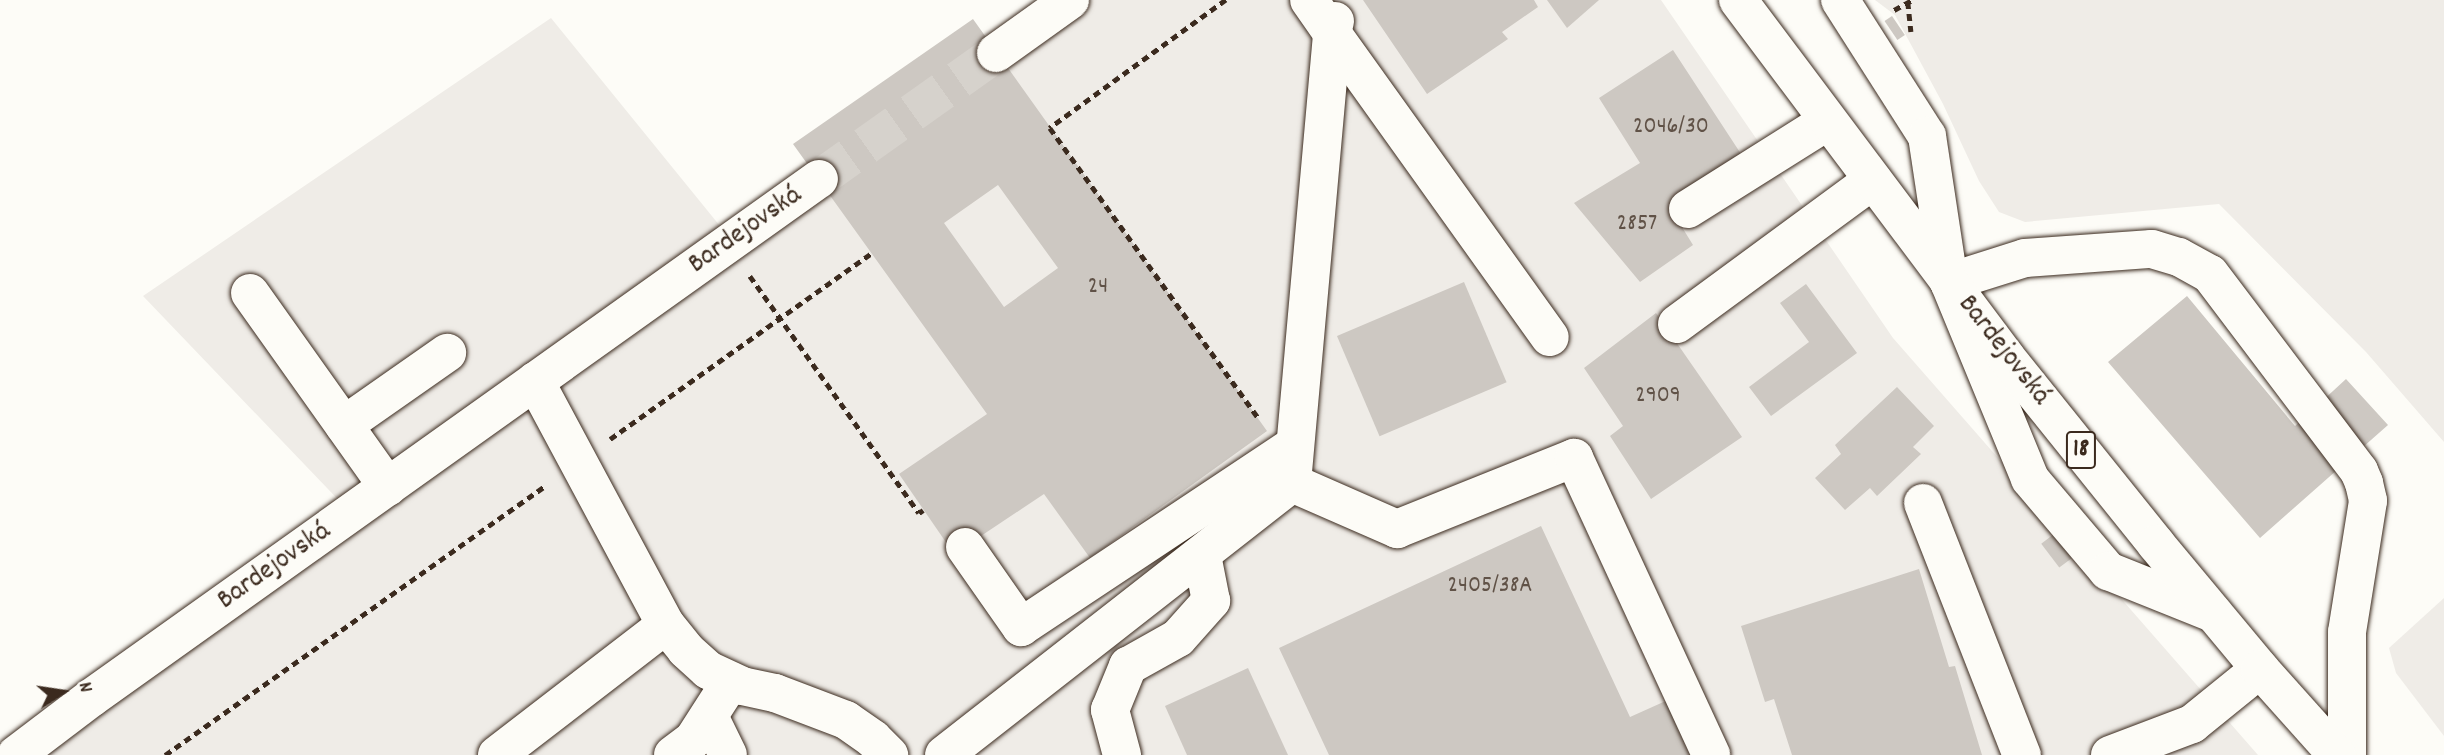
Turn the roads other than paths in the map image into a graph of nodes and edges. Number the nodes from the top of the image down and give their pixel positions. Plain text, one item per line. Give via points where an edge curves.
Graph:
1 (1070, 0) edge
2 (1310, 0) edge
3 (1738, 0) edge
4 (1840, 0) edge
5 (1337, 16) edge
6 (996, 53) tunnel mouth
7 (1828, 121) junction
8 (819, 179) tunnel mouth
9 (1873, 180) junction
10 (1688, 209) dead end
11 (1949, 282) junction
12 (250, 293) dead end
13 (1677, 324) dead end
14 (1550, 337) dead end
15 (447, 352) dead end
16 (535, 381) junction
17 (344, 425) junction
18 (1289, 461) junction
19 (388, 487) junction
20 (1923, 503) dead end
21 (965, 547) dead end
22 (1202, 555) junction
23 (2213, 612) junction
24 (666, 625) junction
25 (2260, 669) junction
26 (731, 681) junction
27 (709, 716) junction
28 (16, 755) edge
29 (497, 755) edge
30 (673, 755) edge
31 (728, 755) edge
32 (889, 755) edge
33 (944, 755) edge
34 (1122, 755) edge
35 (1711, 755) edge
36 (2022, 755) edge
37 (2110, 755) edge
38 (2337, 755) edge
39 (2347, 755) edge

1 - 6 street
2 - 5 street
3 - 7 street, Bardejovská / 18
4 - 11 street via 1927,136
5 - 14 street
5 - 18 street
7 - 9 street, Bardejovská / 18
7 - 10 street
8 - 16 street, Bardejovská
9 - 11 street, Bardejovská / 18
9 - 13 street
11 - 23 street, Bardejovská / 18
11 - 23 street via 2030,479 2108,571
11 - 39 street via 2025,258 2152,249 2210,274 2364,483 2368,502 2347,632
12 - 17 street
15 - 17 street
16 - 19 street, Bardejovská
16 - 24 street
17 - 19 street
18 - 21 street via 1021,627
18 - 22 street
18 - 35 street via 1397,529 1574,458
19 - 28 street, Bardejovská
20 - 36 street
22 - 33 street
22 - 34 street via 1211,601 1178,638 1128,666 1110,710
23 - 25 street, Bardejovská / 18
24 - 26 street via 708,670
24 - 29 street
25 - 37 street via 2192,724
25 - 38 street, Bardejovská / 18
26 - 27 street
26 - 32 street via 846,720
27 - 30 street via 693,740
27 - 31 street

